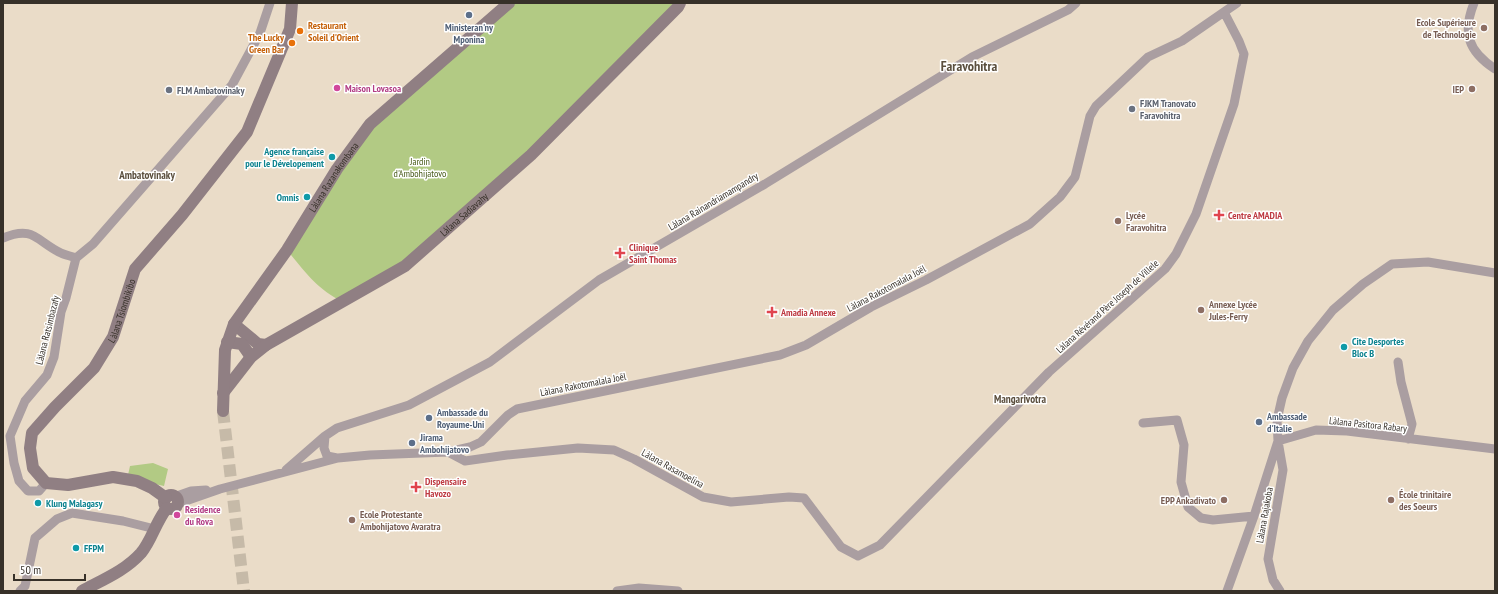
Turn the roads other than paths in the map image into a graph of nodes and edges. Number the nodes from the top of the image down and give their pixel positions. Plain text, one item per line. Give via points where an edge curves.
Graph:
1 (270, 3) edge
2 (292, 3) edge
3 (509, 3) edge
4 (1076, 3) edge
5 (1238, 3) edge
6 (1474, 3) edge
7 (681, 4) edge
8 (1224, 12) junction
9 (1495, 69) edge
10 (3, 238) edge
11 (76, 258) junction
12 (1495, 273) edge
13 (234, 324) junction
14 (227, 342) junction
15 (266, 345) junction
16 (251, 357) junction
17 (1398, 362) dead end
18 (223, 393) junction
19 (224, 411) tunnel mouth
20 (1143, 423) dead end
21 (325, 436) junction
22 (1408, 439) junction
23 (1278, 441) junction
24 (1495, 449) edge
25 (448, 452) junction
26 (338, 458) junction
27 (285, 471) junction
28 (46, 483) junction
29 (171, 501) junction
30 (1254, 516) junction
31 (155, 529) junction
32 (865, 552) joint
33 (20, 591) edge
34 (82, 591) edge
35 (617, 591) edge
36 (678, 591) edge
37 (1227, 591) edge
38 (1280, 591) edge

1 - 11 street via 260,33 232,85 93,244
2 - 28 main road, Làlana Tsiombikibo via 290,29 247,132 182,215 135,269 113,337 94,368 32,433 30,448 33,468
3 - 13 main road, Làlana Razanakombana via 370,124 337,169 287,250
4 - 21 street, Làlana Rainandriamampandry via 1068,10 972,57 765,184 599,280 490,362 409,405 337,428
5 - 8 street, Làlana Rakotomalala Joël
6 - 9 street via 1470,13 1469,40 1474,51
7 - 15 main road, Làlana Sadiavahy via 531,154 405,266
8 - 25 street, Làlana Rakotomalala Joël via 1182,41 1148,57 1096,106 1090,116 1075,177 1060,197 1030,224 795,350 516,409 481,442
8 - 32 street, Làlana Révérand Père Joseph de Villele via 1244,54 1234,104 1196,214 1176,254 1165,269 1049,372 880,546
10 - 11 street via 20,232 28,233 60,253
11 - 28 street, Làlana Ratsimbazafy via 61,312 54,357 47,376 25,401 10,436 19,481 28,491 39,491
12 - 23 street via 1428,262 1392,264 1363,284 1332,310 1308,341 1292,368 1277,420
13 - 14 main road, Làlana Razanakombana
13 - 15 main road via 258,344
14 - 16 main road via 242,344
14 - 18 main road, Làlana Razanakombana via 224,350
15 - 16 main road, Làlana Sadiavahy
16 - 18 main road, Làlana Sadiavahy
17 - 22 street via 1412,424
18 - 19 main road, Làlana Razanakombana
20 - 30 street via 1177,420 1184,445 1181,482 1188,507 1201,518 1213,520
21 - 26 street via 324,448 327,456
21 - 27 street, Làlana Rainandriamampandry
22 - 23 street, Làlana Pasitora Rabary via 1347,431 1316,430
22 - 24 street, Làlana Pasitora Rabary
23 - 30 street
23 - 38 street, Làlana Rajakoba via 1283,470 1268,559 1273,580
25 - 26 street, Làlana Rakotomalala Joël
25 - 32 street, Làlana Rasamoelina via 465,461 578,448 614,450 703,497 731,502 804,498 840,547 858,556
26 - 27 street, Làlana Rakotomalala Joël
27 - 29 street, Làlana Rakotomalala Joël
28 - 29 main road via 68,485 113,477 137,481
29 - 31 main road
30 - 37 street
31 - 33 street via 72,513 57,519 35,538 25,586
31 - 34 main road via 141,552 122,570
35 - 36 street via 639,588

